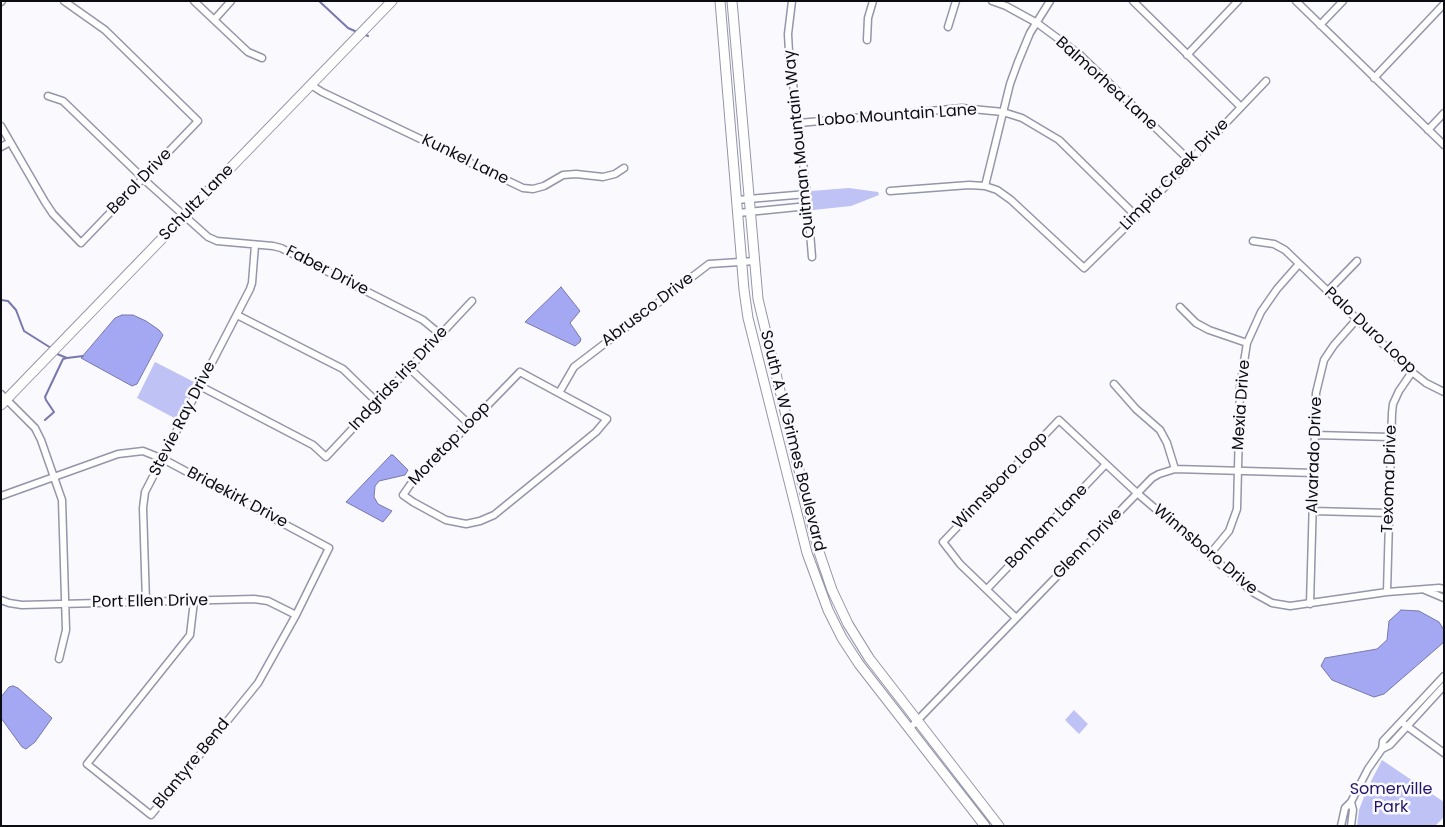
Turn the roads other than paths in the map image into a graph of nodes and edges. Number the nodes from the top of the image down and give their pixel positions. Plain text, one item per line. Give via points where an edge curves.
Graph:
1 (64, 1) edge
2 (194, 1) edge
3 (231, 1) edge
4 (392, 1) edge
5 (720, 1) edge
6 (732, 1) edge
7 (792, 1) edge
8 (873, 1) edge
9 (956, 1) edge
10 (992, 1) edge
11 (1050, 1) edge
12 (1133, 1) edge
13 (1238, 1) edge
14 (1296, 1) edge
15 (1343, 1) edge
16 (1444, 4) edge
17 (733, 17) junction
18 (722, 18) junction
19 (214, 20) junction
20 (1037, 23) junction
21 (1320, 25) junction
22 (948, 27) dead end
23 (867, 40) dead end
24 (1187, 55) junction
25 (262, 58) dead end
26 (1374, 78) junction
27 (1266, 81) dead end
28 (311, 85) junction
29 (48, 96) dead end
30 (1241, 106) junction
31 (730, 112) junction
32 (742, 112) junction
33 (1003, 112) junction
34 (1444, 114) edge
35 (799, 123) junction
36 (1, 126) edge
37 (1428, 130) junction
38 (10, 142) junction
39 (1444, 146) edge
40 (1, 148) edge
41 (1189, 160) junction
42 (624, 168) dead end
43 (144, 179) junction
44 (985, 186) junction
45 (890, 191) dead end
46 (807, 194) junction
47 (749, 199) junction
48 (737, 200) junction
49 (808, 206) junction
50 (750, 212) junction
51 (738, 213) junction
52 (184, 216) junction
53 (1136, 216) junction
54 (1253, 241) dead end
55 (255, 245) junction
56 (812, 257) dead end
57 (755, 261) junction
58 (1357, 261) dead end
59 (742, 262) junction
60 (1300, 264) junction
61 (1328, 291) junction
62 (472, 301) dead end
63 (1180, 307) dead end
64 (237, 315) junction
65 (1357, 319) junction
66 (441, 335) junction
67 (754, 342) junction
68 (1247, 342) junction
69 (772, 358) junction
70 (409, 368) junction
71 (1412, 372) junction
72 (1114, 384) dead end
73 (200, 386) junction
74 (1444, 392) edge
75 (559, 393) junction
76 (3, 400) edge
77 (377, 402) junction
78 (469, 424) junction
79 (1315, 435) junction
80 (1390, 437) junction
81 (163, 459) junction
82 (1106, 464) junction
83 (1175, 469) junction
84 (1238, 471) junction
85 (1314, 473) junction
86 (54, 476) junction
87 (1137, 493) junction
88 (1, 496) edge
89 (809, 510) junction
90 (1313, 511) junction
91 (797, 512) junction
92 (1389, 513) junction
93 (329, 548) joint
94 (1210, 554) junction
95 (987, 589) junction
96 (1444, 589) edge
97 (832, 590) junction
98 (1424, 590) junction
99 (1387, 592) junction
100 (822, 594) junction
101 (1444, 598) edge
102 (1, 600) edge
103 (194, 601) junction
104 (146, 602) junction
105 (65, 604) junction
106 (1310, 604) junction
107 (296, 614) junction
108 (1016, 618) junction
109 (59, 659) dead end
110 (1444, 676) edge
111 (1444, 686) edge
112 (917, 720) junction
113 (1404, 723) junction
114 (910, 728) junction
115 (1444, 754) edge
116 (1351, 802) junction
117 (985, 826) edge
118 (999, 826) edge
119 (1341, 826) edge
120 (1351, 826) edge

1 - 43 street, Berol Drive via 104,30 198,121
2 - 19 street
3 - 19 street
4 - 28 main road, Schultz Lane
5 - 18 main road, South A W Grimes Boulevard
6 - 17 main road, South A W Grimes Boulevard
7 - 35 street, Quitman Mountain Way via 789,52
8 - 23 street
9 - 22 street
10 - 20 street, Balmorhea Lane
11 - 20 street
12 - 24 street
13 - 24 street
14 - 21 street
15 - 21 street
16 - 26 street
17 - 18 main road
17 - 32 main road, South A W Grimes Boulevard
18 - 31 main road, South A W Grimes Boulevard
19 - 25 street via 248,52
20 - 33 street via 1018,62
20 - 41 street, Balmorhea Lane via 1079,54
21 - 26 street
24 - 30 street
26 - 37 street
27 - 30 street, Limpia Creek Drive
28 - 42 street, Kunkel Lane via 523,188 533,190 563,176 576,174 603,177
28 - 52 main road, Schultz Lane
29 - 43 street, Faber Drive via 62,102
30 - 41 street, Limpia Creek Drive
31 - 32 main road
31 - 48 main road, South A W Grimes Boulevard
32 - 47 main road, South A W Grimes Boulevard
33 - 35 street, Lobo Mountain Lane via 962,108
33 - 44 street
33 - 53 street, Lobo Mountain Lane via 1022,118 1059,140
34 - 37 street
35 - 46 street, Quitman Mountain Way
36 - 38 street
37 - 39 street
38 - 40 street
38 - 43 street, Berol Drive via 53,214 81,243
41 - 53 street, Limpia Creek Drive
43 - 52 street, Faber Drive
44 - 45 street
44 - 53 street, Limpia Creek Drive via 1011,200 1084,268
46 - 47 street
46 - 49 street, Quitman Mountain Way
47 - 48 street
47 - 50 main road, South A W Grimes Boulevard
48 - 51 main road, South A W Grimes Boulevard
49 - 50 street
49 - 56 street, Quitman Mountain Way
50 - 51 street
50 - 57 main road, South A W Grimes Boulevard
51 - 59 main road, South A W Grimes Boulevard
52 - 55 street, Faber Drive via 217,241
52 - 76 main road, Schultz Lane
54 - 60 street, Palo Duro Loop via 1274,244
55 - 64 street, Stevie Ray Drive via 252,283
55 - 66 street, Faber Drive via 281,248 423,320
57 - 59 street, Abrusco Drive
57 - 69 main road, South A W Grimes Boulevard via 758,299
58 - 61 street
59 - 67 main road, South A W Grimes Boulevard
59 - 75 street, Abrusco Drive via 709,264 574,367
60 - 61 street, Palo Duro Loop
60 - 68 street, Mexia Drive via 1261,312
61 - 65 street, Palo Duro Loop
62 - 66 street, Indgrids Iris Drive
63 - 68 street via 1196,324
64 - 73 street, Stevie Ray Drive
64 - 77 street via 343,370
65 - 71 street, Palo Duro Loop
65 - 79 street, Alvarado Drive via 1324,360 1316,393
66 - 70 street, Indgrids Iris Drive
67 - 69 main road via 766,348
67 - 91 main road, South A W Grimes Boulevard
68 - 84 street, Mexia Drive via 1240,387
69 - 89 main road, South A W Grimes Boulevard
70 - 77 street, Indgrids Iris Drive
70 - 78 street
71 - 74 street, Palo Duro Loop
71 - 80 street, Texoma Drive via 1393,404
72 - 83 street via 1136,410 1160,430
73 - 77 street, Indgrids Iris Drive via 313,445 326,457
73 - 81 street, Stevie Ray Drive
75 - 78 street, Moretop Loop via 520,372
75 - 78 street, Moretop Loop via 607,419 596,432 494,515 466,524 446,520 403,495
76 - 86 street via 35,428
79 - 80 street
79 - 85 street, Alvarado Drive
80 - 92 street, Texoma Drive
81 - 86 street, Bridekirk Drive via 150,452 135,451
81 - 93 street, Bridekirk Drive
81 - 104 street, Stevie Ray Drive via 144,500
82 - 87 street, Winnsboro Loop
82 - 95 street, Bonham Lane
82 - 95 street, Winnsboro Loop via 1059,420 943,542 960,564
83 - 84 street, Glenn Drive
83 - 87 street, Glenn Drive via 1152,478
84 - 85 street, Glenn Drive
84 - 94 street, Mexia Drive via 1234,520
85 - 90 street, Alvarado Drive
86 - 88 street, Bridekirk Drive
86 - 105 street via 62,500
87 - 94 street, Winnsboro Drive
87 - 108 street, Glenn Drive
89 - 91 main road
89 - 97 main road, South A W Grimes Boulevard
90 - 92 street
90 - 106 street, Alvarado Drive
91 - 100 main road, South A W Grimes Boulevard
92 - 99 street, Texoma Drive
93 - 107 street, Blantyre Bend
94 - 106 street, Winnsboro Drive via 1254,593 1272,603 1290,606
95 - 108 street, Winnsboro Loop
96 - 98 street, Winnsboro Drive
97 - 100 main road
97 - 112 main road, South A W Grimes Boulevard via 869,658
98 - 99 street, Winnsboro Drive
98 - 101 street, Winnsboro Drive
99 - 106 street, Winnsboro Drive
100 - 114 main road, South A W Grimes Boulevard via 842,638 859,664
102 - 105 street, Port Ellen Drive via 22,606
103 - 104 street, Port Ellen Drive
103 - 107 street, Port Ellen Drive via 254,599 268,601
103 - 107 street, Blantyre Bend via 190,635 88,764 151,815 258,683
104 - 105 street, Port Ellen Drive
105 - 109 street via 66,630
108 - 112 street, Glenn Drive
110 - 113 street
111 - 113 street
112 - 114 street, Glenn Drive
112 - 118 main road, South A W Grimes Boulevard
113 - 115 street
113 - 116 street via 1383,741 1382,749
114 - 117 main road, South A W Grimes Boulevard
116 - 119 street
116 - 120 street

